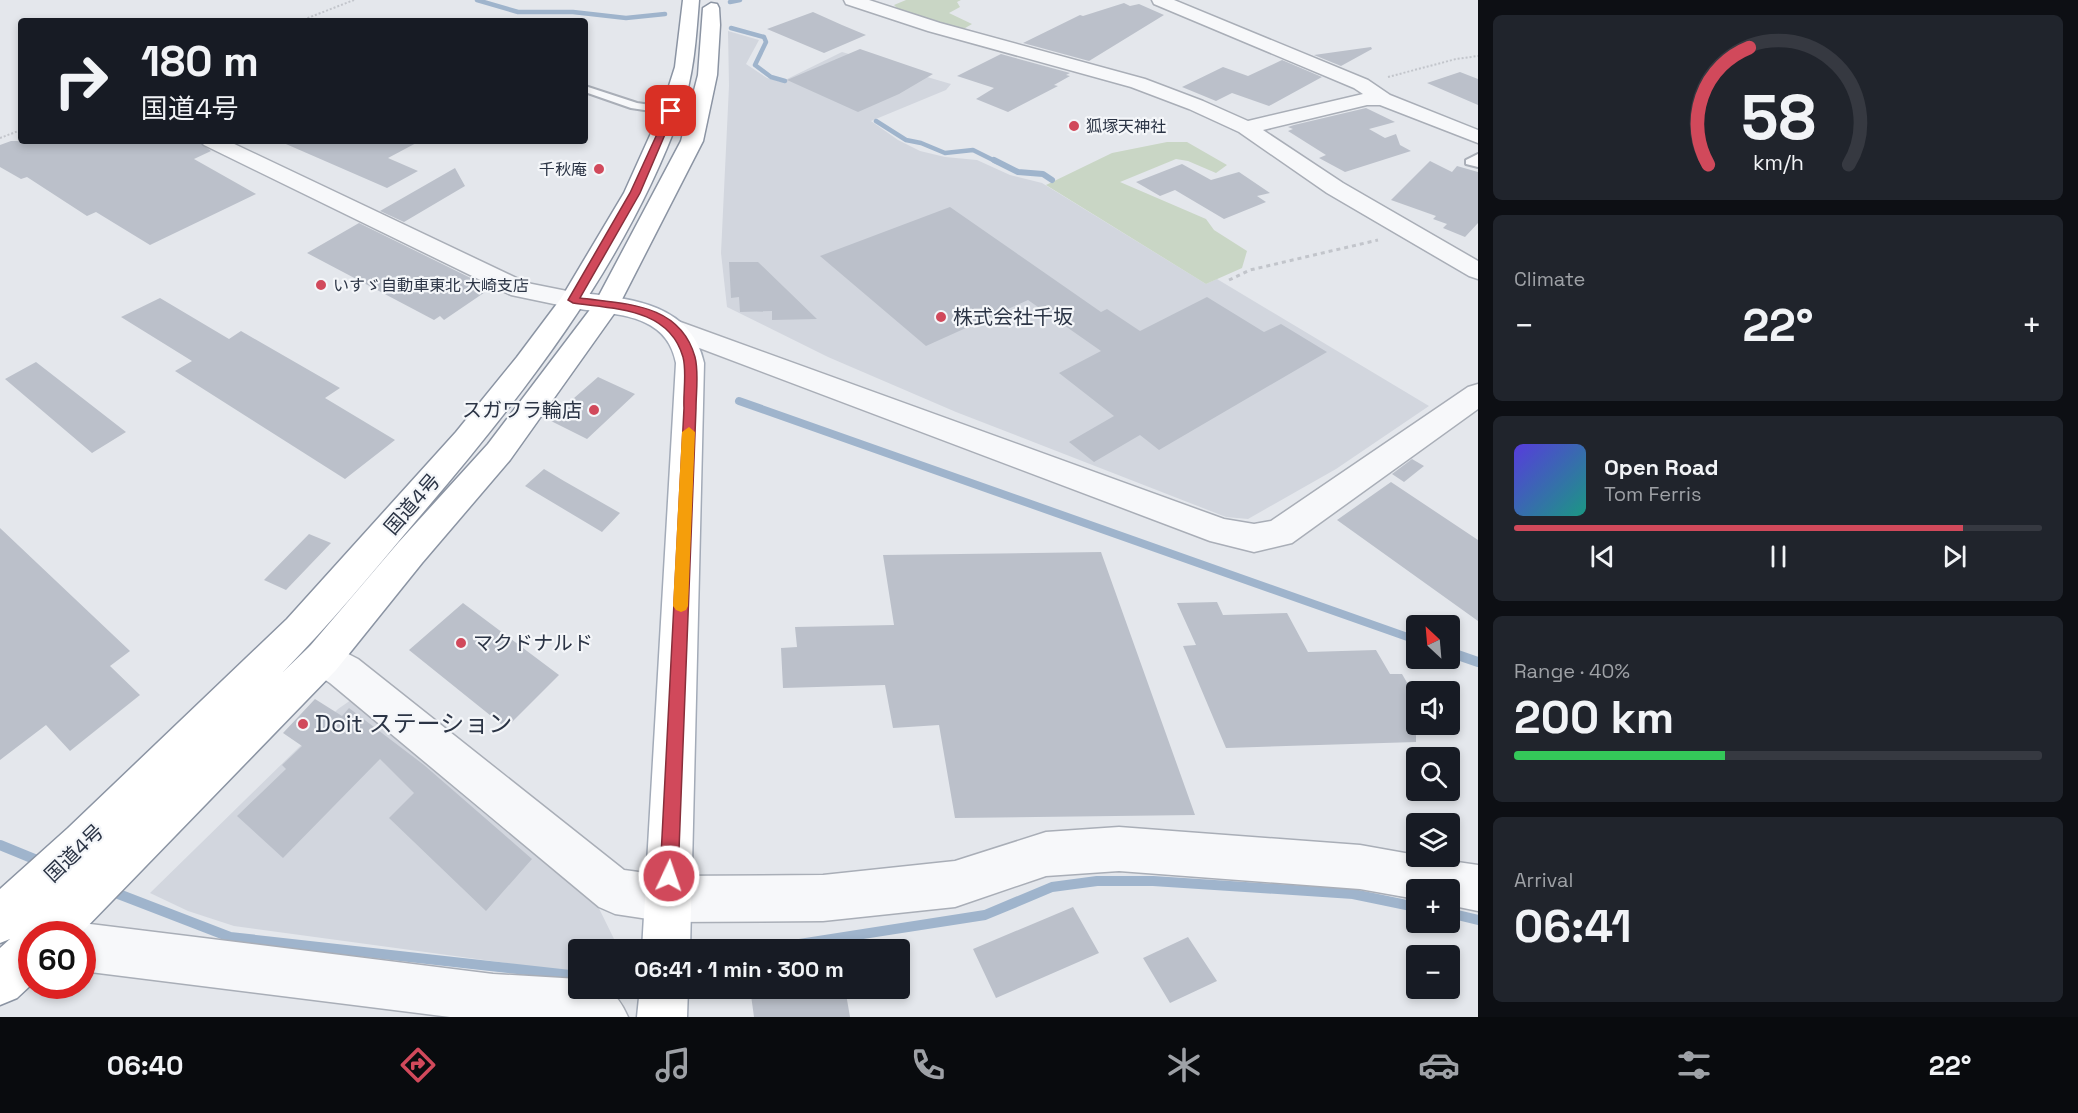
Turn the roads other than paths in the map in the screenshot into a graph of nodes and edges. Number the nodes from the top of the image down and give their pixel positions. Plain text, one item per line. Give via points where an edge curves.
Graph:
1 (691, 0) edge
2 (711, 0) edge
3 (852, 0) edge
4 (1160, 0) edge
5 (588, 90) edge
6 (1383, 99) junction
7 (671, 111) junction
8 (1246, 128) junction
9 (1478, 137) edge
10 (217, 144) edge
11 (1478, 157) edge
12 (1478, 164) edge
13 (1478, 271) edge
14 (590, 302) junction
15 (675, 329) junction
16 (1478, 394) edge
17 (323, 658) junction
18 (103, 853) junction
19 (1478, 888) edge
20 (37, 921) edge
21 (96, 935) edge
22 (647, 939) edge
23 (666, 939) edge
24 (729, 939) edge
25 (18, 951) edge
26 (0, 981) edge
27 (486, 1007) edge
28 (603, 1017) edge

1 - 7 main road, 国道4号 via 684,67
2 - 14 main road, 国道4号 via 709,66 692,141
3 - 8 street via 934,27 1138,83
4 - 6 street via 1361,84
5 - 7 lane via 635,106
6 - 8 street via 1367,99
6 - 9 street
7 - 14 main road, 国道4号
8 - 13 street via 1335,188
10 - 14 street via 520,289
11 - 12 lane via 1470,162
14 - 15 main road via 658,316
14 - 17 main road, 国道4号 via 499,452
14 - 18 main road, 国道4号 via 527,364 467,440
15 - 16 street via 1222,532 1254,538 1280,533
15 - 23 main road via 689,357 690,408
17 - 18 main road, 国道4号
17 - 22 street via 615,891
18 - 20 main road, 国道4号
19 - 24 street via 1360,867 1119,849 1046,854 955,884 823,898
21 - 27 street
25 - 26 main road, 国道4号
27 - 28 street via 583,1004

